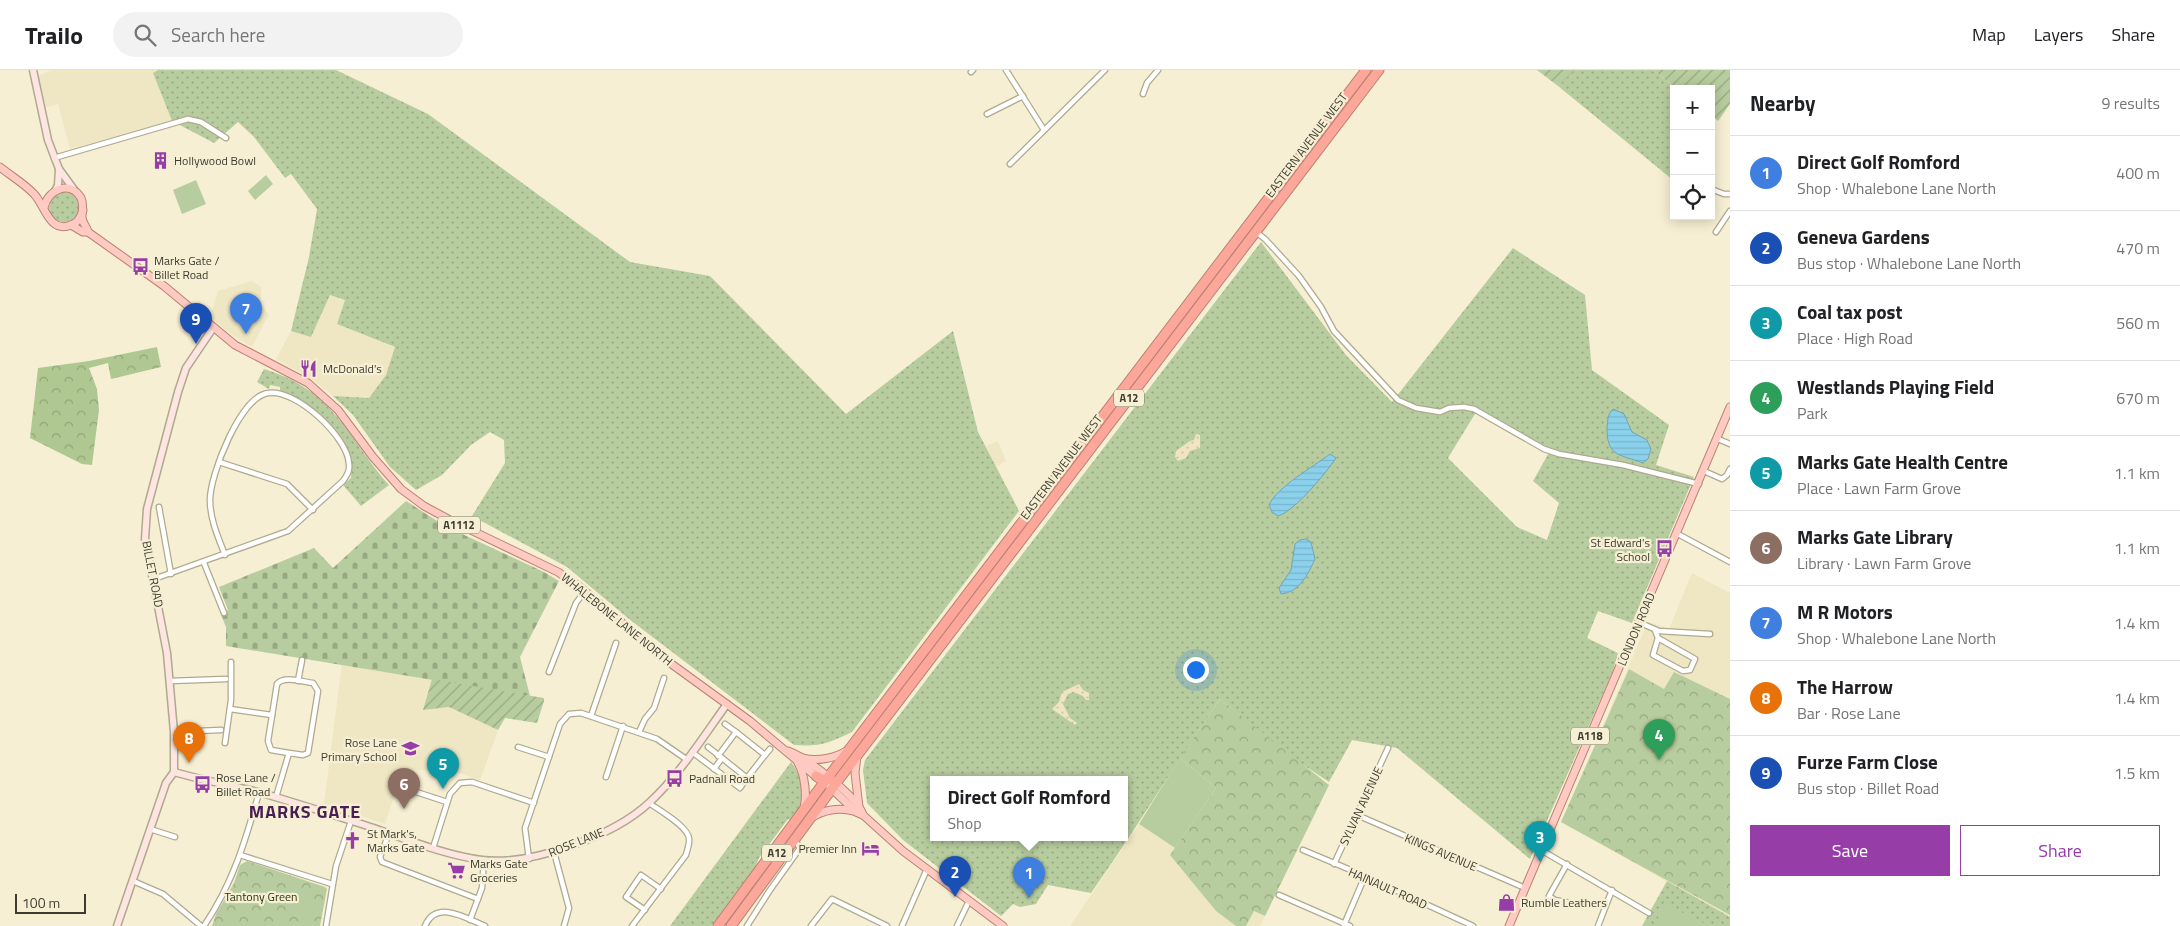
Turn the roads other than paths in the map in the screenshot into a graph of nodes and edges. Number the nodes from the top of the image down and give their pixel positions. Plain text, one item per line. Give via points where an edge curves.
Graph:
1 (1006, 70) edge
2 (1105, 70) edge
3 (1158, 70) edge
4 (1366, 70) edge
5 (1378, 70) edge
6 (34, 71) edge
7 (1143, 94) dead end
8 (1023, 96) junction
9 (987, 114) dead end
10 (1044, 130) junction
11 (226, 138) dead end
12 (54, 158) junction
13 (1010, 164) dead end
14 (0, 167) edge
15 (59, 169) junction
16 (1715, 190) edge
17 (76, 192) junction
18 (52, 193) junction
19 (35, 194) junction
20 (1730, 194) edge
21 (44, 208) junction
22 (83, 210) junction
23 (1730, 211) edge
24 (71, 225) junction
25 (88, 232) junction
26 (1716, 232) dead end
27 (1258, 233) junction
28 (213, 328) junction
29 (1730, 407) edge
30 (1718, 439) junction
31 (1730, 444) edge
32 (219, 462) junction
33 (1730, 469) edge
34 (1704, 471) junction
35 (1699, 484) junction
36 (159, 507) dead end
37 (313, 510) junction
38 (1676, 533) junction
39 (225, 555) junction
40 (1730, 562) edge
41 (204, 563) junction
42 (172, 574) junction
43 (154, 579) junction
44 (585, 591) junction
45 (224, 613) dead end
46 (1638, 622) junction
47 (1655, 630) junction
48 (1710, 634) dead end
49 (1658, 638) junction
50 (616, 643) dead end
51 (302, 660) dead end
52 (231, 662) dead end
53 (549, 672) dead end
54 (664, 678) dead end
55 (226, 679) dead end
56 (170, 681) junction
57 (298, 681) junction
58 (903, 696) junction
59 (727, 704) junction
60 (230, 709) junction
61 (272, 715) junction
62 (591, 716) junction
63 (726, 724) dead end
64 (623, 726) junction
65 (221, 730) dead end
66 (174, 732) junction
67 (639, 732) junction
68 (736, 732) junction
69 (856, 742) junction
70 (225, 743) dead end
71 (518, 747) dead end
72 (708, 747) dead end
73 (1388, 748) dead end
74 (770, 749) dead end
75 (692, 752) junction
76 (289, 753) junction
77 (859, 753) junction
78 (765, 755) junction
79 (549, 757) junction
80 (720, 757) junction
81 (797, 758) junction
82 (686, 759) junction
83 (714, 769) junction
84 (174, 772) junction
85 (606, 777) dead end
86 (748, 778) junction
87 (830, 783) junction
88 (404, 788) dead end
89 (259, 793) junction
90 (276, 798) junction
91 (447, 802) junction
92 (534, 803) junction
93 (649, 803) junction
94 (859, 811) junction
95 (802, 813) junction
96 (1357, 815) junction
97 (351, 821) junction
98 (807, 822) junction
99 (150, 829) junction
100 (389, 833) junction
101 (175, 837) dead end
102 (794, 839) junction
103 (433, 848) junction
104 (1303, 850) dead end
105 (1541, 850) junction
106 (554, 852) junction
107 (240, 855) junction
108 (528, 859) junction
109 (484, 860) junction
110 (1334, 864) junction
111 (1567, 864) junction
112 (927, 869) junction
113 (1365, 876) junction
114 (133, 881) junction
115 (332, 884) junction
116 (660, 888) junction
117 (1525, 888) junction
118 (1612, 890) junction
119 (1279, 895) dead end
120 (478, 899) junction
121 (969, 901) junction
122 (1570, 903) dead end
123 (645, 910) junction
124 (1649, 913) dead end
125 (724, 917) junction
126 (470, 920) junction
127 (1344, 925) edge
128 (117, 926) edge
129 (202, 926) edge
130 (326, 926) edge
131 (425, 926) edge
132 (485, 926) edge
133 (564, 926) edge
134 (632, 926) edge
135 (718, 926) edge
136 (731, 926) edge
137 (746, 926) edge
138 (811, 926) edge
139 (887, 926) edge
140 (902, 926) edge
141 (957, 926) edge
142 (1003, 926) edge
143 (1350, 926) edge
144 (1473, 926) edge
145 (1509, 926) edge
146 (1598, 926) edge

1 - 8 street
2 - 10 street
3 - 7 street
4 - 69 highway, EASTERN AVENUE WEST / A12
5 - 27 highway, EASTERN AVENUE WEST / A12
6 - 12 street via 43,125
8 - 9 street
8 - 10 street
10 - 13 street
11 - 12 street via 201,122 188,120
12 - 15 street
14 - 19 main road, WHALEBONE LANE NORTH / A1112
15 - 17 street
15 - 18 street via 58,185
16 - 20 street
17 - 18 main road via 65,188
17 - 22 main road
18 - 19 main road
18 - 21 main road
19 - 21 main road, WHALEBONE LANE NORTH / A1112
21 - 24 main road, WHALEBONE LANE NORTH / A1112 via 55,225
22 - 24 main road
22 - 25 main road via 82,219
23 - 26 street
24 - 25 main road, WHALEBONE LANE NORTH / A1112
25 - 28 main road, WHALEBONE LANE NORTH / A1112 via 164,286
27 - 35 street via 1299,276 1334,331 1398,400 1416,408 1440,412 1456,407 1474,409 1558,454 1623,465
27 - 58 highway, EASTERN AVENUE WEST / A12
28 - 43 street, BILLET ROAD via 186,368 147,509 145,539
28 - 44 main road, WHALEBONE LANE NORTH / A1112 via 242,349 308,383 338,410 401,489 424,506 558,572
29 - 30 main road, LONDON ROAD / A118
30 - 31 street
30 - 34 main road, LONDON ROAD / A118
32 - 37 street via 287,484
32 - 37 street via 237,423 257,397 275,393 290,398 327,425 348,457 348,473 343,481
32 - 39 street via 210,505
33 - 34 street via 1722,478
34 - 35 main road, LONDON ROAD / A118
35 - 38 main road, LONDON ROAD / A118
36 - 42 street
37 - 39 street via 288,531
38 - 40 street
38 - 46 main road, LONDON ROAD / A118
39 - 41 street
41 - 42 street
41 - 45 street
42 - 43 street
43 - 56 street, BILLET ROAD
44 - 53 street via 576,603
44 - 59 main road, WHALEBONE LANE NORTH / A1112 via 666,660
46 - 47 street
46 - 105 main road, LONDON ROAD / A118
47 - 48 street
47 - 49 street
49 - 49 street via 1695,659 1690,670 1683,671 1653,655
50 - 62 street
51 - 57 street
52 - 60 street
54 - 67 street via 654,708
55 - 56 street
56 - 66 street, BILLET ROAD
57 - 61 street via 279,681
57 - 76 street via 315,685 318,695 308,753
58 - 77 highway, EASTERN AVENUE WEST / A12
58 - 87 highway, A12
59 - 75 street, ROSE LANE
59 - 81 main road, WHALEBONE LANE NORTH / A1112
60 - 61 street
60 - 70 street
61 - 76 street via 269,748
62 - 64 street
62 - 79 street via 576,713 563,719
63 - 68 street
64 - 67 street
64 - 85 street
65 - 66 street
66 - 84 street, BILLET ROAD
67 - 82 street via 657,738
68 - 78 street
68 - 80 street
69 - 81 main road via 831,757
69 - 87 highway, EASTERN AVENUE WEST / A12 via 835,768
71 - 79 street
72 - 80 street
73 - 96 street, SYLVAN AVENUE
74 - 78 street
75 - 82 street, ROSE LANE
75 - 83 street
76 - 90 street
77 - 87 highway, EASTERN AVENUE WEST / A12
77 - 94 main road via 856,772
78 - 86 street
79 - 92 street
80 - 83 street
80 - 86 street
81 - 87 main road, WHALEBONE LANE NORTH / A1112
81 - 95 main road, A1112 via 806,802
82 - 93 street, ROSE LANE
83 - 86 street via 740,788
84 - 89 street, ROSE LANE
84 - 99 street, BILLET ROAD via 166,783
87 - 94 main road, WHALEBONE LANE NORTH / A1112
87 - 95 highway, A12
87 - 98 highway, A12 via 826,798
87 - 125 highway, A12 via 743,899
88 - 91 street
89 - 90 street, ROSE LANE
89 - 107 street
90 - 97 street, ROSE LANE
91 - 92 street via 454,788 472,782
91 - 103 street
92 - 108 street via 525,828
93 - 106 street, ROSE LANE via 622,822
93 - 116 street via 680,825 690,839 686,855
94 - 98 main road via 835,810 816,815
94 - 112 main road, WHALEBONE LANE NORTH / A1112
95 - 125 highway, A12
96 - 110 street, SYLVAN AVENUE
96 - 117 street, KINGS AVENUE
97 - 100 street, ROSE LANE
97 - 115 street
98 - 102 highway, A12
99 - 101 street
99 - 114 street, BILLET ROAD
100 - 103 street, ROSE LANE
100 - 120 street via 380,857 382,862
102 - 136 highway, A12
102 - 137 street via 800,848
103 - 109 street, ROSE LANE
104 - 110 street, HAINAULT ROAD
105 - 111 street
105 - 117 main road, A118
106 - 108 street, ROSE LANE
106 - 133 street via 569,908
107 - 115 street
107 - 129 street via 225,892
108 - 109 street, ROSE LANE
109 - 120 street via 483,884
110 - 113 street, HAINAULT ROAD
111 - 118 street
111 - 122 street via 1549,896
112 - 121 main road, WHALEBONE LANE NORTH / A1112
112 - 140 street
113 - 127 street
113 - 144 street, HAINAULT ROAD
114 - 128 street, BILLET ROAD
114 - 129 street via 163,894
115 - 130 street
116 - 123 street
116 - 123 street via 641,875 626,897
117 - 145 main road, A118
118 - 124 street
118 - 146 street
119 - 127 street
120 - 126 street
121 - 141 street
121 - 142 main road, WHALEBONE LANE NORTH / A1112
123 - 134 street
125 - 135 highway, A12
126 - 131 street via 440,911 430,917
126 - 132 street
127 - 143 street
138 - 139 street via 832,899

